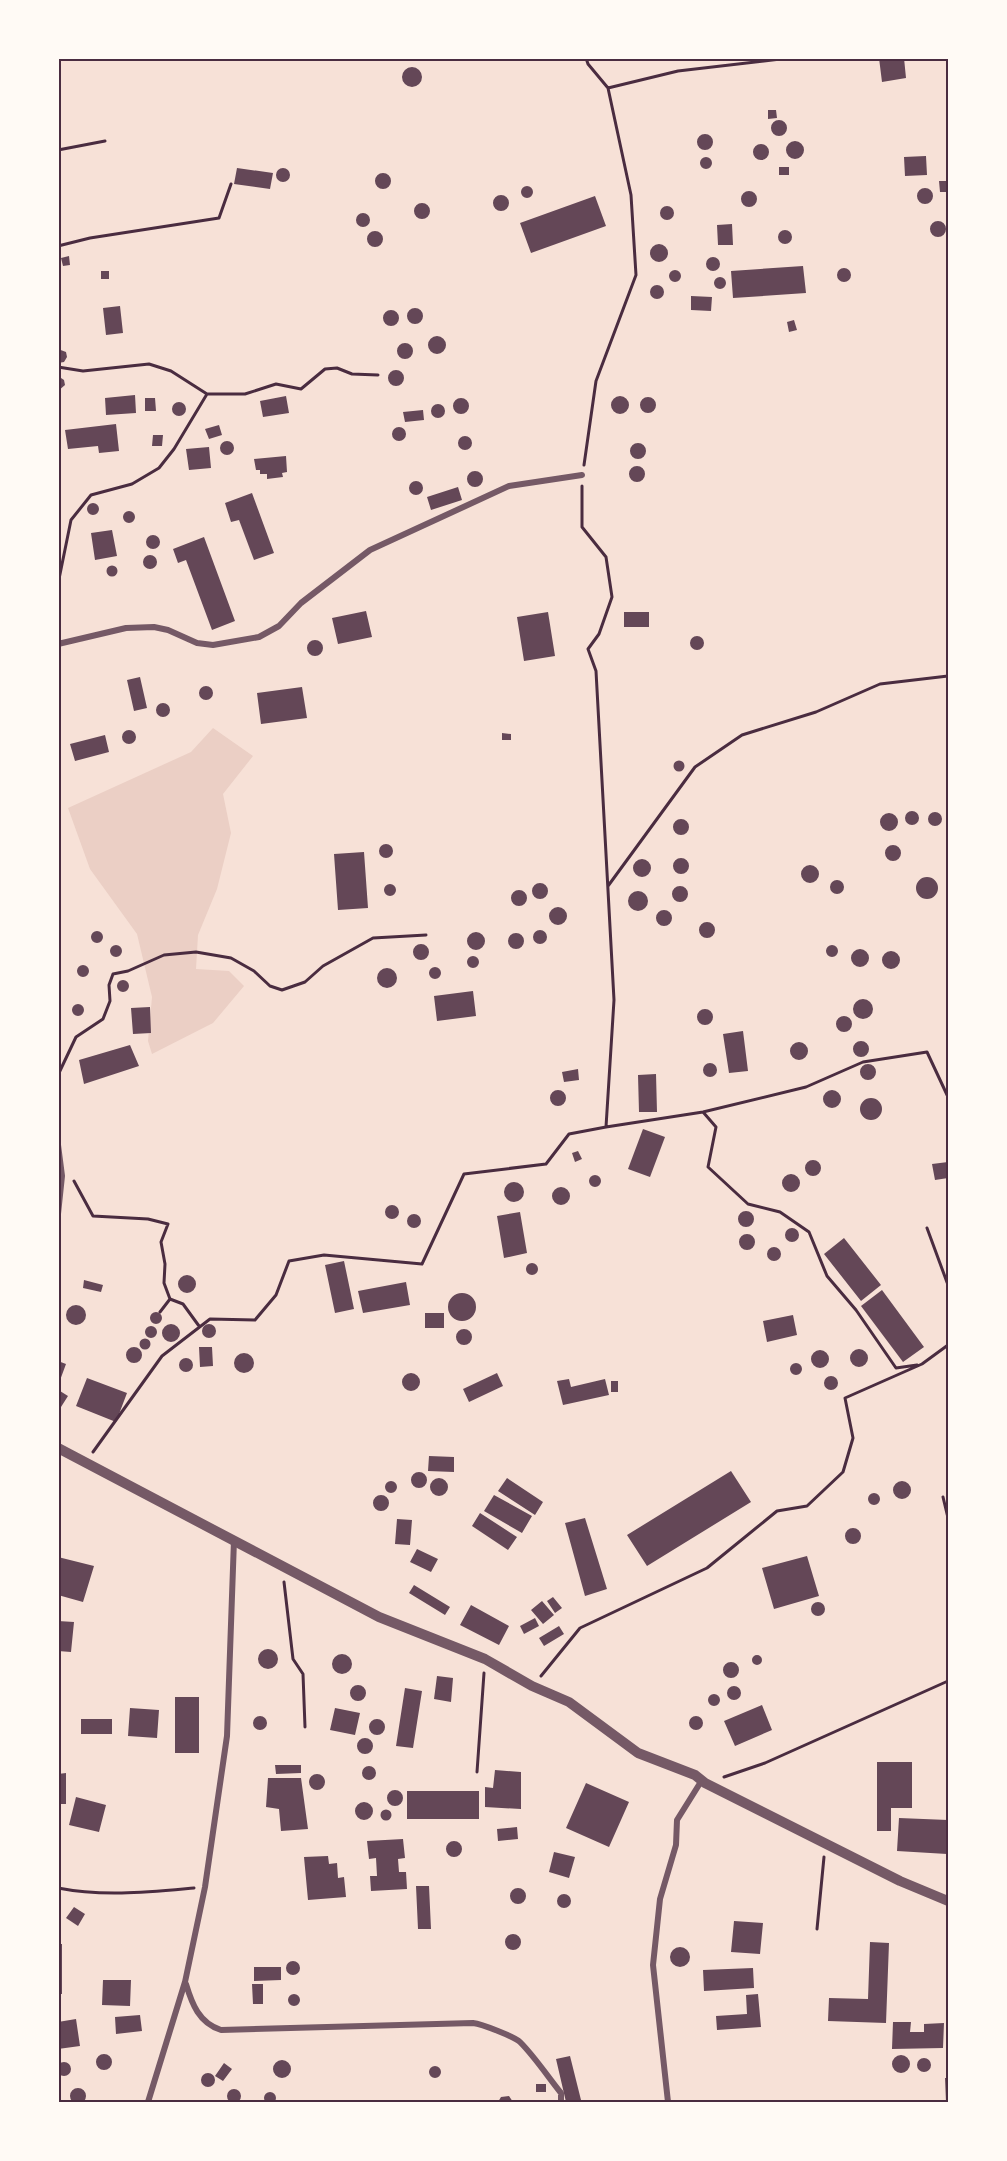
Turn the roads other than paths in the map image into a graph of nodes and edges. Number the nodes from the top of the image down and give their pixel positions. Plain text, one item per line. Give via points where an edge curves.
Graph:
1 (582, 475) road end
2 (58, 644) edge
3 (58, 1145) edge
4 (58, 1214) edge
5 (58, 1448) edge
6 (234, 1540) junction
7 (703, 1782) junction
8 (948, 1901) edge
9 (185, 1982) junction
10 (148, 2103) edge
11 (561, 2103) edge
12 (668, 2103) edge

1 - 2 street via 509,486 370,550 301,603 279,626 259,637 213,645 145,627
3 - 4 street via 62,1195
5 - 6 street
6 - 7 street via 379,1617 485,1659 532,1686 569,1701 638,1753 695,1775
6 - 9 street via 227,1736 205,1887
7 - 8 street
7 - 12 street via 677,1820 676,1845 660,1899 653,1965
9 - 10 street
9 - 11 street via 197,2013 221,2030 473,2023 490,2026 518,2040 561,2094

